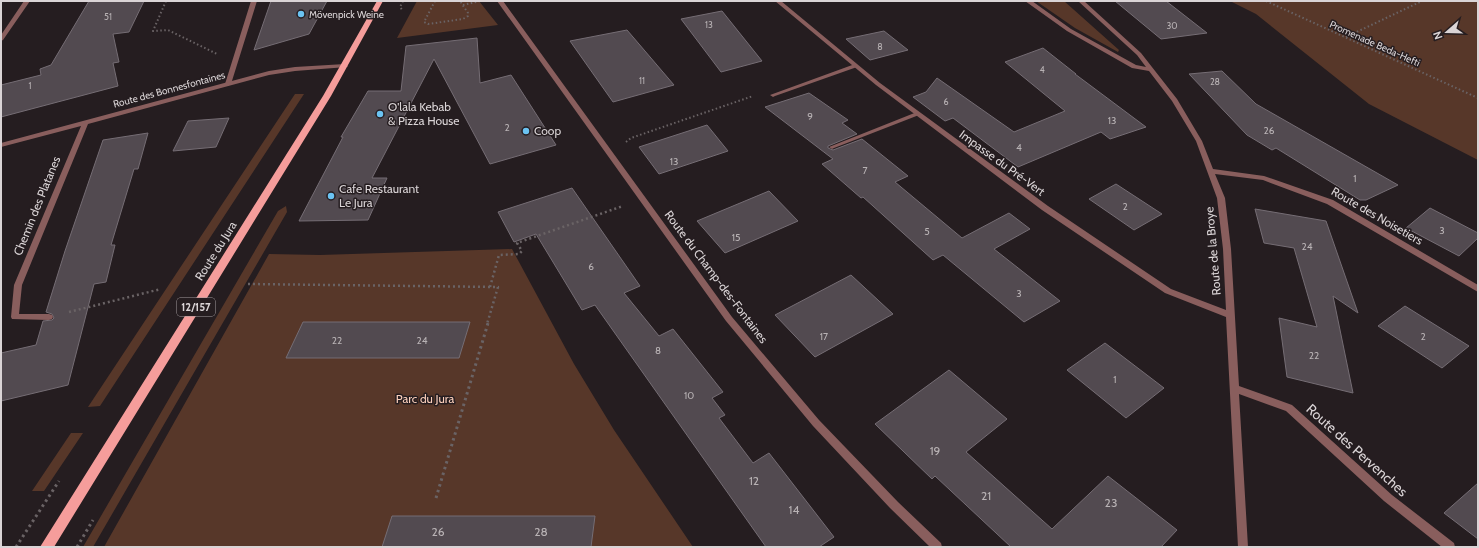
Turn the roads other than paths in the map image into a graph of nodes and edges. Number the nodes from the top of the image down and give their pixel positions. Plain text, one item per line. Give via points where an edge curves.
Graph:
1 (27, 1) edge
2 (254, 1) edge
3 (383, 1) edge
4 (500, 1) edge
5 (778, 1) edge
6 (1028, 1) edge
7 (1081, 1) edge
8 (379, 4) edge
9 (1, 38) edge
10 (345, 66) junction
11 (855, 66) junction
12 (1151, 69) junction
13 (228, 84) junction
14 (773, 95) road end
15 (917, 114) junction
16 (84, 122) junction
17 (1, 145) edge
18 (832, 147) dead end
19 (1211, 171) junction
20 (1478, 289) edge
21 (1230, 315) junction
22 (49, 317) road end
23 (1236, 389) junction
24 (48, 547) edge
25 (937, 547) edge
26 (1243, 547) edge
27 (1450, 547) edge

1 - 9 street
2 - 13 street
3 - 8 main road, Route du Jura / 12/157
4 - 25 street, Route du Champ-des-Fontaines via 729,319 816,423
5 - 11 street, Impasse du Pré-Vert
6 - 12 street via 1069,30 1134,67
7 - 12 street, Route de la Broye via 1139,54
8 - 10 main road, Route du Jura / 12/157
10 - 13 street, Route des Bonnesfontaines via 287,70
10 - 24 main road, Route du Jura / 12/157
11 - 14 street
11 - 15 street, Impasse du Pré-Vert
12 - 19 street, Route de la Broye via 1175,100
13 - 16 street, Route des Bonnesfontaines
15 - 18 street
15 - 21 street, Impasse du Pré-Vert via 1045,208 1168,291
16 - 17 street, Route des Bonnesfontaines
16 - 22 street, Chemin des Platanes via 18,285 15,317
19 - 20 street, Route des Noisetiers via 1264,178 1330,202
19 - 21 street, Route de la Broye via 1220,198 1228,249
21 - 23 street, Route de la Broye
23 - 26 street, Route de la Broye
23 - 27 street, Route des Pervenches via 1289,408 1388,498

